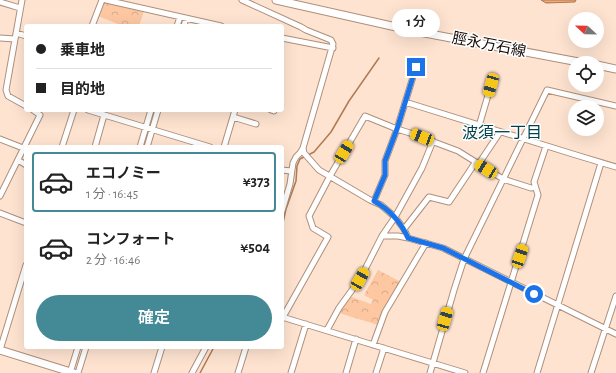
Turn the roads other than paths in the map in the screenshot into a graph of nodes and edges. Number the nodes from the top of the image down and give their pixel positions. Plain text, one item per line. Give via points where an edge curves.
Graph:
1 (22, 0) edge
2 (102, 0) edge
3 (106, 0) edge
4 (242, 0) edge
5 (276, 0) edge
6 (0, 2) edge
7 (20, 8) junction
8 (180, 17) junction
9 (186, 18) junction
10 (93, 24) edge
11 (178, 24) edge
12 (184, 24) edge
13 (212, 24) edge
14 (15, 36) junction
15 (24, 36) edge
16 (0, 38) edge
17 (284, 38) edge
18 (333, 48) junction
19 (568, 60) edge
20 (604, 66) edge
21 (416, 67) dead end
22 (616, 69) edge
23 (491, 85) dead end
24 (405, 102) junction
25 (24, 105) edge
26 (616, 106) edge
27 (41, 112) edge
28 (73, 112) edge
29 (94, 112) edge
30 (150, 112) edge
31 (157, 112) edge
32 (234, 112) edge
33 (104, 115) junction
34 (233, 117) junction
35 (256, 124) dead end
36 (479, 126) junction
37 (146, 128) junction
38 (152, 129) junction
39 (397, 129) junction
40 (500, 132) junction
41 (0, 139) edge
42 (524, 139) junction
43 (433, 142) junction
44 (25, 145) edge
45 (63, 145) edge
46 (96, 145) edge
47 (141, 145) edge
48 (148, 145) edge
49 (204, 145) edge
50 (225, 145) edge
51 (546, 146) junction
52 (24, 148) joint
53 (303, 148) junction
54 (18, 160) junction
55 (601, 163) junction
56 (24, 164) edge
57 (477, 164) junction
58 (616, 166) edge
59 (284, 170) edge
60 (291, 171) junction
61 (330, 176) junction
62 (503, 179) junction
63 (535, 187) junction
64 (0, 196) edge
65 (374, 201) junction
66 (284, 204) edge
67 (0, 214) edge
68 (395, 216) junction
69 (24, 222) edge
70 (404, 229) junction
71 (382, 236) junction
72 (408, 238) junction
73 (426, 243) junction
74 (464, 258) junction
75 (24, 271) edge
76 (511, 283) junction
77 (616, 296) edge
78 (557, 305) junction
79 (284, 315) edge
80 (284, 317) edge
81 (306, 324) junction
82 (605, 328) junction
83 (327, 330) junction
84 (616, 334) edge
85 (356, 339) junction
86 (374, 345) junction
87 (384, 348) junction
88 (78, 349) edge
89 (85, 349) edge
90 (161, 349) edge
91 (205, 349) edge
92 (245, 349) edge
93 (0, 350) edge
94 (433, 363) junction
95 (73, 373) edge
96 (154, 373) edge
97 (192, 373) edge
98 (238, 373) edge
99 (291, 373) edge
100 (346, 373) edge
101 (376, 373) edge
102 (430, 373) edge
103 (465, 373) edge
104 (483, 373) edge
105 (537, 373) edge
106 (591, 373) edge

1 - 7 street
2 - 10 street
3 - 8 street
4 - 18 street via 331,40
5 - 19 main road, 脛永万石線 via 414,31
6 - 7 street
7 - 14 street
8 - 9 street
8 - 11 street
9 - 12 street
9 - 13 street
14 - 15 street
14 - 16 street
14 - 25 street via 6,90 8,96
17 - 18 street
18 - 53 street
20 - 22 main road
21 - 24 street
23 - 36 street
24 - 36 street
24 - 39 street
26 - 42 street via 547,90
27 - 44 street
28 - 45 street
29 - 33 street
30 - 37 street
31 - 38 street
32 - 34 street
33 - 37 street
33 - 46 street
34 - 35 street
34 - 50 street
36 - 40 street
37 - 38 street
37 - 47 street
38 - 48 street
38 - 49 street
39 - 43 street
39 - 61 street via 366,116
39 - 65 street via 385,161 385,175
40 - 42 street
40 - 57 street
41 - 52 street
42 - 51 street
42 - 62 street
43 - 57 street via 458,151
43 - 68 street via 422,168
51 - 55 street
51 - 63 street via 534,182
52 - 54 street
53 - 60 street
53 - 61 street via 304,153 319,170
54 - 56 street
54 - 64 street
55 - 58 street
55 - 78 street
57 - 62 street
57 - 70 street via 449,202 429,197
59 - 60 street
60 - 66 street
61 - 65 street
61 - 79 street via 309,216 313,228 328,237
62 - 63 street
62 - 74 street
63 - 76 street via 538,195
65 - 68 street
67 - 69 street
68 - 70 street
68 - 71 street
70 - 72 street
71 - 72 street
71 - 83 street via 360,279
72 - 73 street
73 - 74 street
73 - 86 street via 385,312
74 - 76 street
74 - 94 street
75 - 93 street
76 - 78 street
76 - 104 street
77 - 82 street
78 - 82 street
78 - 105 street
80 - 81 street
81 - 83 street
81 - 99 street
82 - 84 street
82 - 106 street
83 - 85 street
85 - 86 street
85 - 100 street
86 - 87 street
87 - 94 street
87 - 101 street
88 - 95 street
89 - 95 street
90 - 96 street
91 - 97 street
92 - 98 street
93 - 95 main road
94 - 102 street
94 - 103 street

